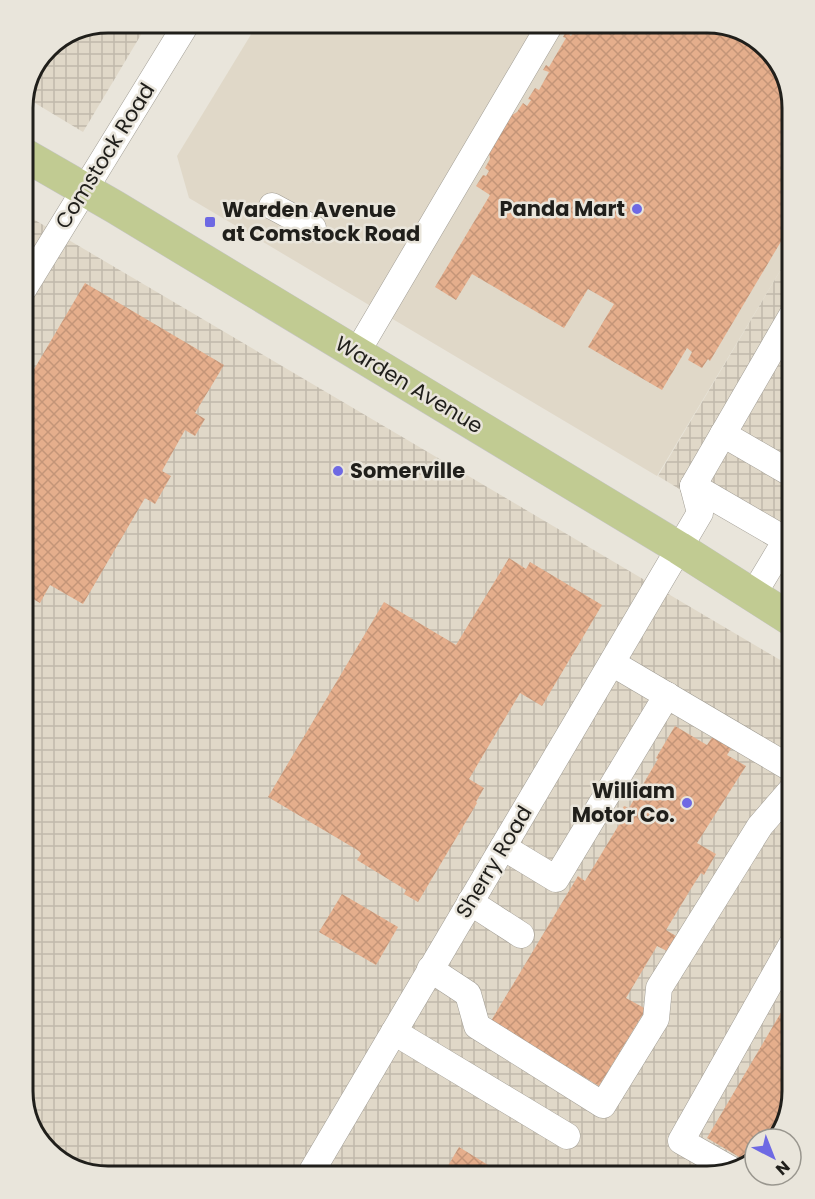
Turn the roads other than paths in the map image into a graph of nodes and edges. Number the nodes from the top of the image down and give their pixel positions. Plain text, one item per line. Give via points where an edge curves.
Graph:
1 (181, 33) edge
2 (545, 33) edge
3 (33, 160) edge
4 (84, 189) junction
5 (272, 206) dead end
6 (313, 228) dead end
7 (33, 273) edge
8 (782, 332) edge
9 (356, 354) junction
10 (723, 434) junction
11 (782, 468) edge
12 (693, 486) junction
13 (782, 538) edge
14 (782, 547) edge
15 (679, 548) junction
16 (753, 595) junction
17 (782, 614) edge
18 (612, 663) junction
19 (667, 695) junction
20 (782, 763) edge
21 (782, 801) edge
22 (502, 847) junction
23 (470, 902) junction
24 (521, 935) dead end
25 (782, 962) edge
26 (430, 969) junction
27 (394, 1032) junction
28 (567, 1136) dead end
29 (721, 1164) edge
30 (315, 1166) edge

1 - 4 street, Comstock Road
2 - 9 street
3 - 4 main road, Warden Avenue
4 - 7 street, Comstock Road
4 - 9 main road, Warden Avenue
5 - 6 street
8 - 10 street
9 - 15 main road, Warden Avenue
10 - 11 street
10 - 12 street
12 - 13 street
12 - 15 street, Sherry Road via 700,513
14 - 16 street
15 - 16 main road, Warden Avenue
15 - 18 street, Sherry Road
16 - 17 main road, Warden Avenue
18 - 19 street
18 - 22 street, Sherry Road
19 - 20 street
19 - 22 street via 556,879
21 - 26 street via 760,826 659,988 656,1019 603,1105 477,1026 468,994
22 - 23 street, Sherry Road
23 - 24 street
23 - 26 street, Sherry Road
25 - 29 street via 681,1141
26 - 27 street, Sherry Road
27 - 28 street
27 - 30 street, Sherry Road

